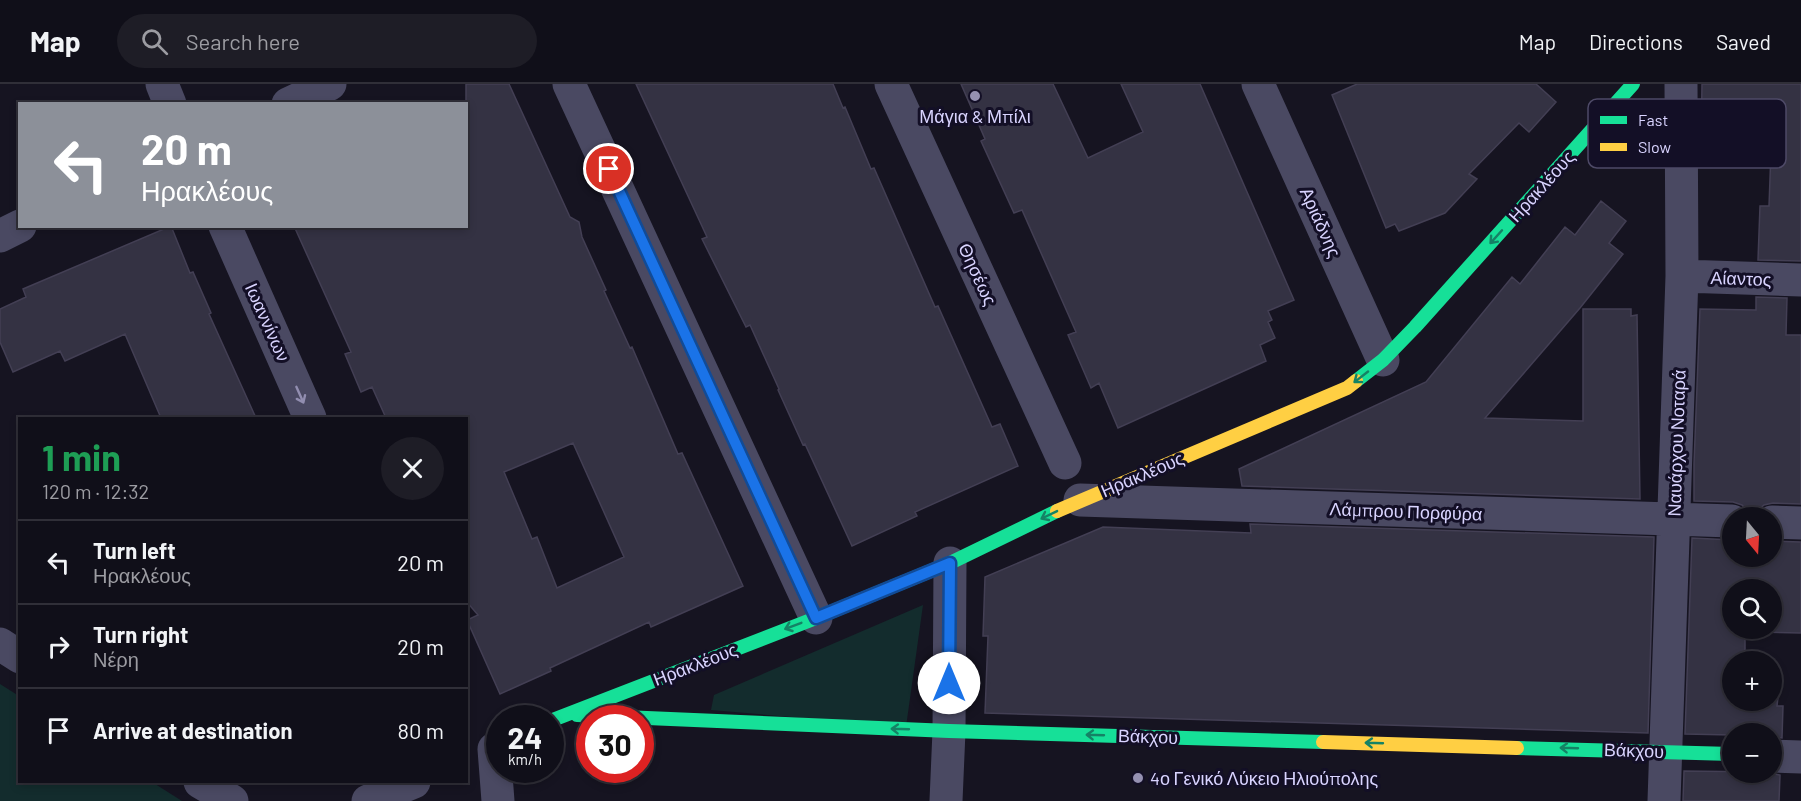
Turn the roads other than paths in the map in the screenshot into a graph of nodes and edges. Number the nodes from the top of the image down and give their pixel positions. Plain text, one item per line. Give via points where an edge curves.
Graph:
1 (162, 84) edge
2 (330, 84) edge
3 (569, 84) edge
4 (891, 84) edge
5 (1258, 84) edge
6 (1681, 84) edge
7 (1681, 99) edge
8 (169, 102) edge
9 (292, 102) edge
10 (1588, 129) edge
11 (1681, 168) edge
12 (18, 227) edge
13 (226, 228) edge
14 (0, 236) edge
15 (1682, 276) junction
16 (1801, 280) edge
17 (1383, 360) junction
18 (310, 417) edge
19 (1065, 463) dead end
20 (1080, 500) junction
21 (1673, 519) junction
22 (1722, 521) edge
23 (1782, 522) edge
24 (1801, 523) edge
25 (950, 563) junction
26 (816, 618) junction
27 (0, 644) edge
28 (18, 656) edge
29 (564, 715) edge
30 (564, 718) edge
31 (949, 730) junction
32 (1666, 751) junction
33 (1722, 754) edge
34 (1782, 756) edge
35 (1801, 757) edge
36 (202, 783) edge
37 (412, 783) edge
38 (494, 783) edge
39 (232, 801) edge
40 (368, 801) edge
41 (498, 801) edge
42 (946, 801) edge
43 (1664, 801) edge

1 - 8 street
2 - 9 street
3 - 26 street
4 - 19 street, Θησέως
5 - 17 street, Αριάδνης
6 - 7 street, Ναυάρχου Νοταρά
10 -> 17 street, Ηρακλέους
11 - 15 street, Ναυάρχου Νοταρά
12 - 14 street
13 -> 18 street, Ιωαννίνων
15 - 16 street, Αίαντος
15 - 21 street, Ναυάρχου Νοταρά
17 -> 20 street, Ηρακλέους via 1347,388
20 - 21 street, Λάμπρου Πορφύρα
20 -> 25 street, Ηρακλέους
21 - 22 street, Λάμπρου Πορφύρα
21 - 32 street, Ναυάρχου Νοταρά
23 - 24 street
25 - 26 street, Ηρακλέους
25 - 31 street
26 -> 29 street, Ηρακλέους
27 - 28 street
31 -> 30 street, Βάκχου
32 -> 31 street, Βάκχου
31 - 42 street
32 - 33 street, Βάκχου
32 - 43 street, Ναυάρχου Νοταρά
34 - 35 street
36 - 39 street
37 - 40 street
38 - 41 street

